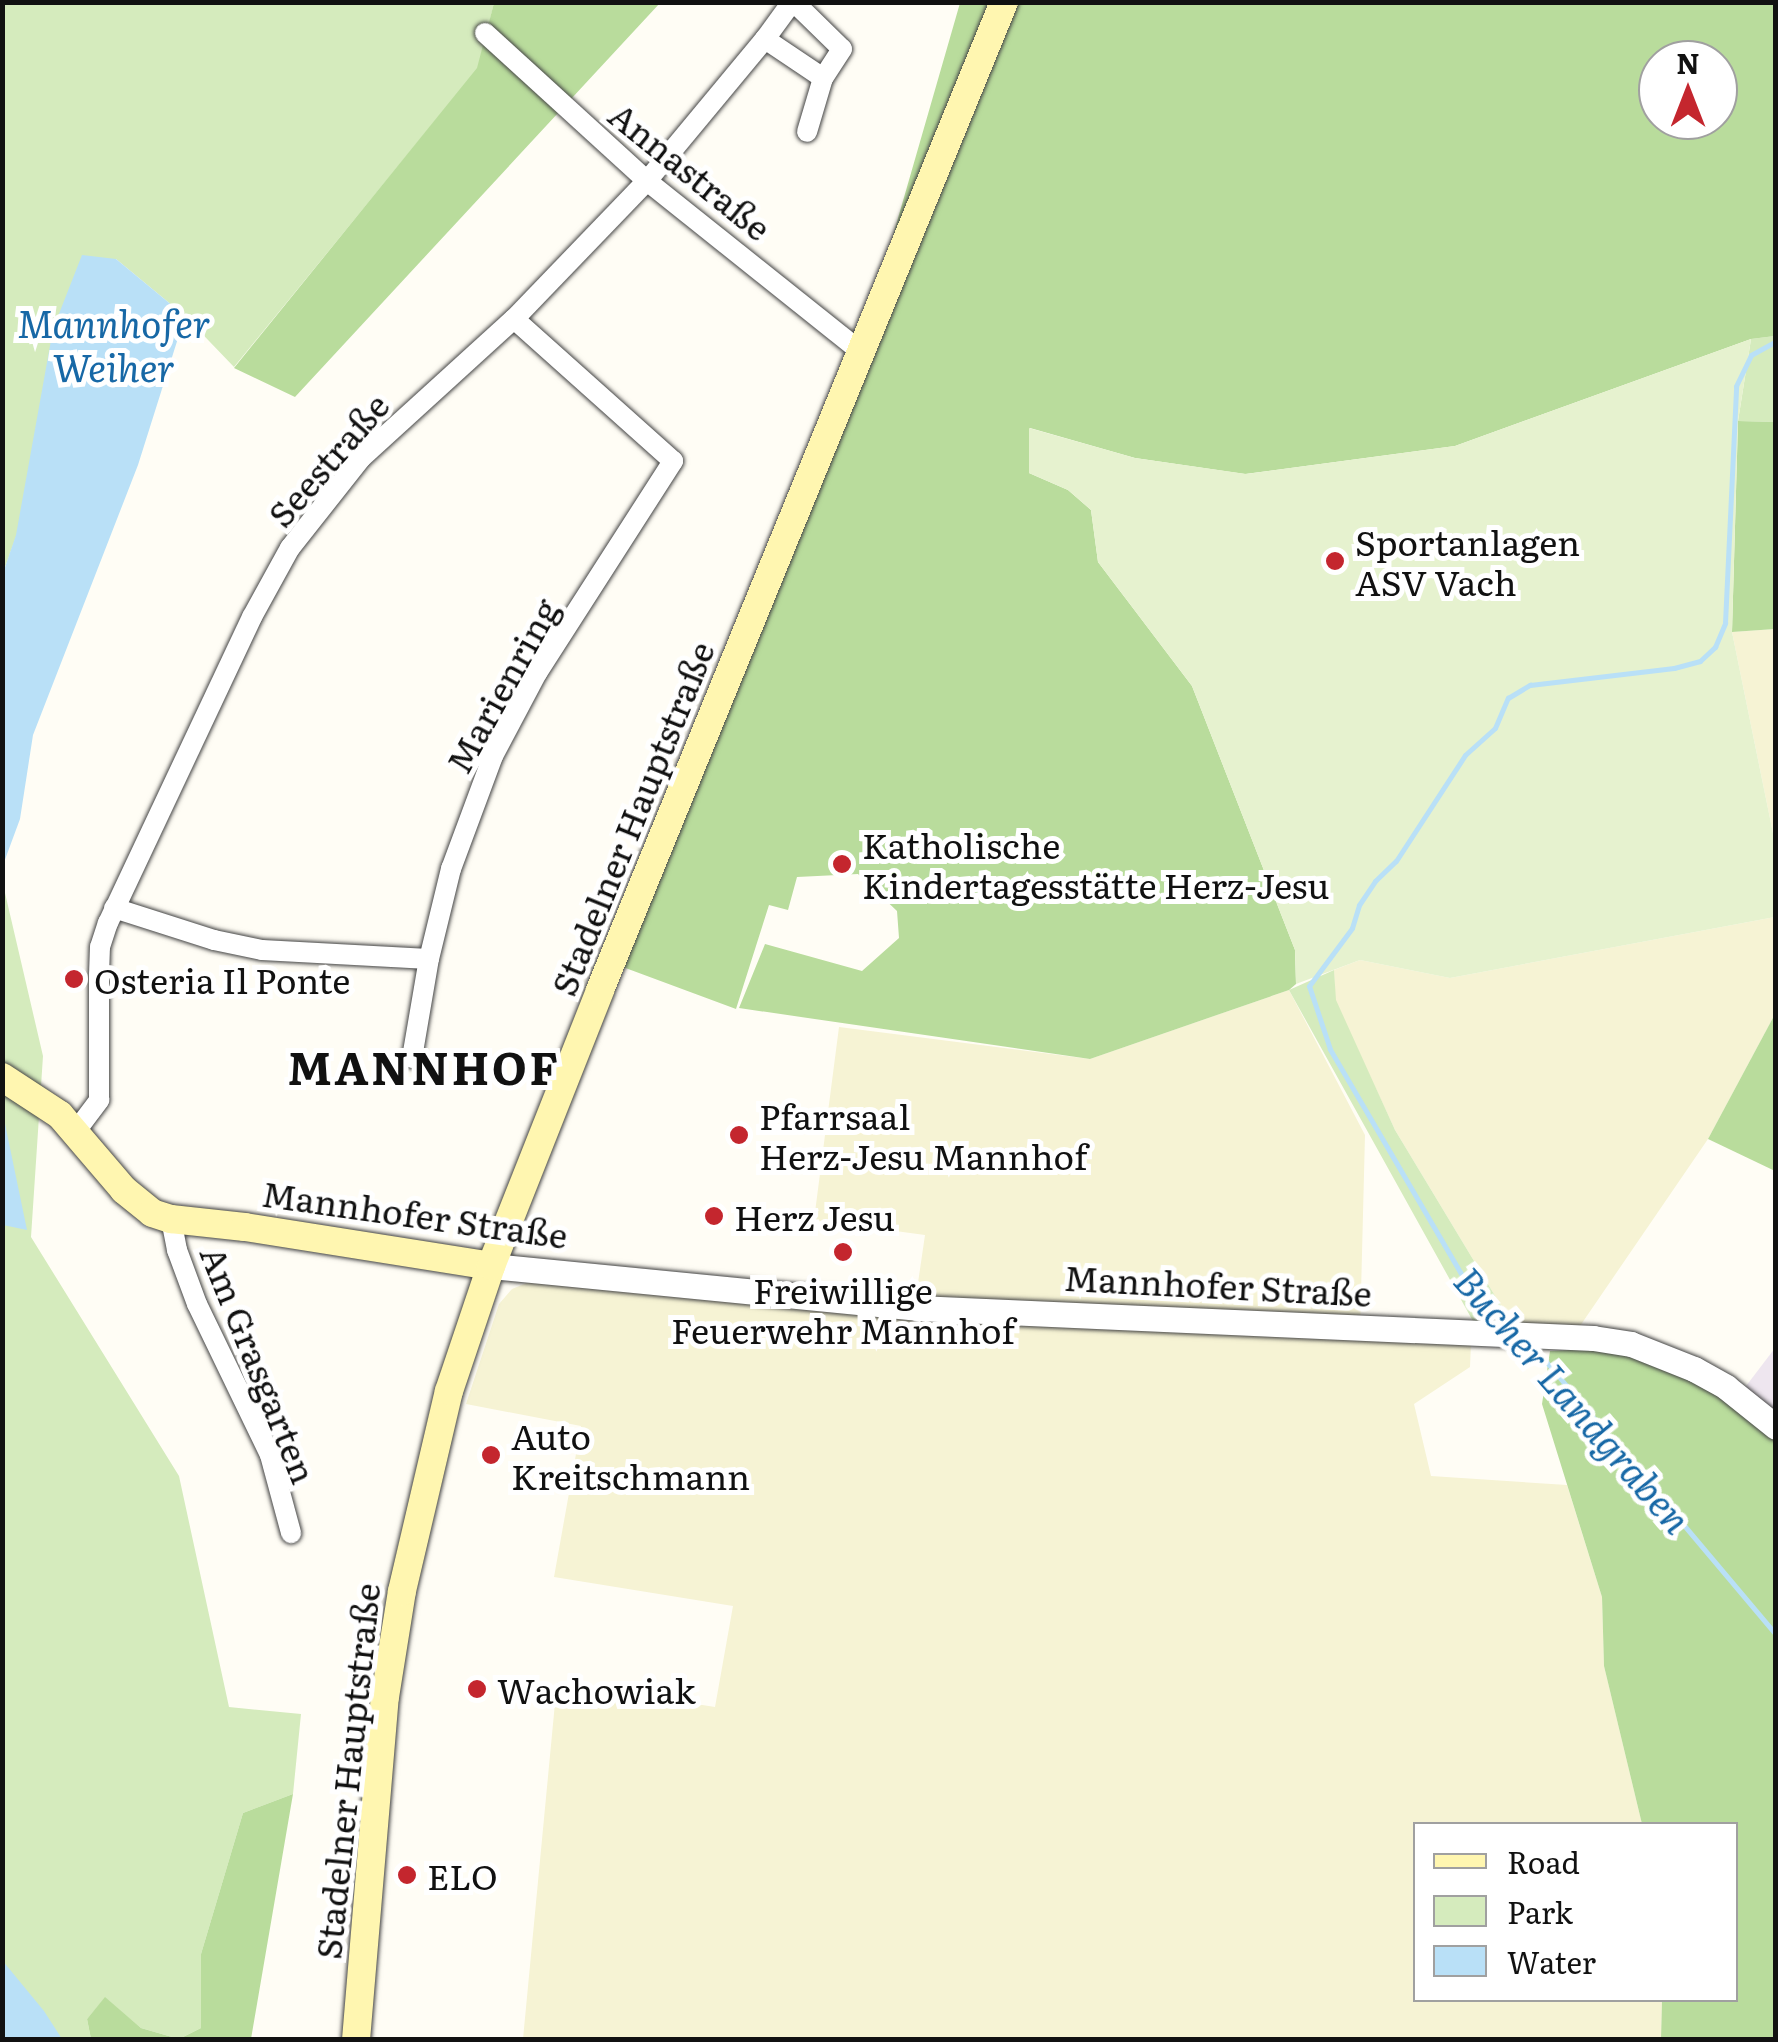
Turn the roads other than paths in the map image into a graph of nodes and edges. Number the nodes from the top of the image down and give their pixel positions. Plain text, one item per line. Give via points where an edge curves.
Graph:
1 (793, 2) edge
2 (1004, 2) edge
3 (486, 33) dead end
4 (765, 39) junction
5 (822, 78) junction
6 (807, 132) dead end
7 (647, 181) junction
8 (514, 319) junction
9 (861, 352) junction
10 (114, 908) junction
11 (429, 958) junction
12 (412, 1058) dead end
13 (2, 1077) edge
14 (76, 1132) junction
15 (171, 1220) junction
16 (491, 1266) junction
17 (1776, 1427) edge
18 (291, 1534) dead end
19 (356, 2040) edge

1 - 4 street, Seestraße
1 - 5 street, Seestraße via 842,50
2 - 9 main road, Stadelner Hauptstraße
3 - 7 street, Annastraße
4 - 5 street
4 - 7 street, Seestraße
5 - 6 street, Seestraße
7 - 8 street, Seestraße
7 - 9 street, Annastraße
8 - 10 street, Seestraße via 361,458 290,548
8 - 11 street, Marienring via 672,461 537,673 493,756 451,869
9 - 16 main road, Stadelner Hauptstraße
10 - 11 street via 262,950
10 - 14 street, Seestraße via 100,947 99,1100
11 - 12 street, Marienring
13 - 14 main road, Mannhofer Straße via 34,1094
14 - 15 main road, Mannhofer Straße via 137,1204
15 - 16 main road, Mannhofer Straße
15 - 18 street, Am Grasgarten via 198,1304 270,1455
16 - 17 street, Mannhofer Straße via 917,1308 1631,1344 1726,1386
16 - 19 main road, Stadelner Hauptstraße via 449,1391 402,1591 379,1753

